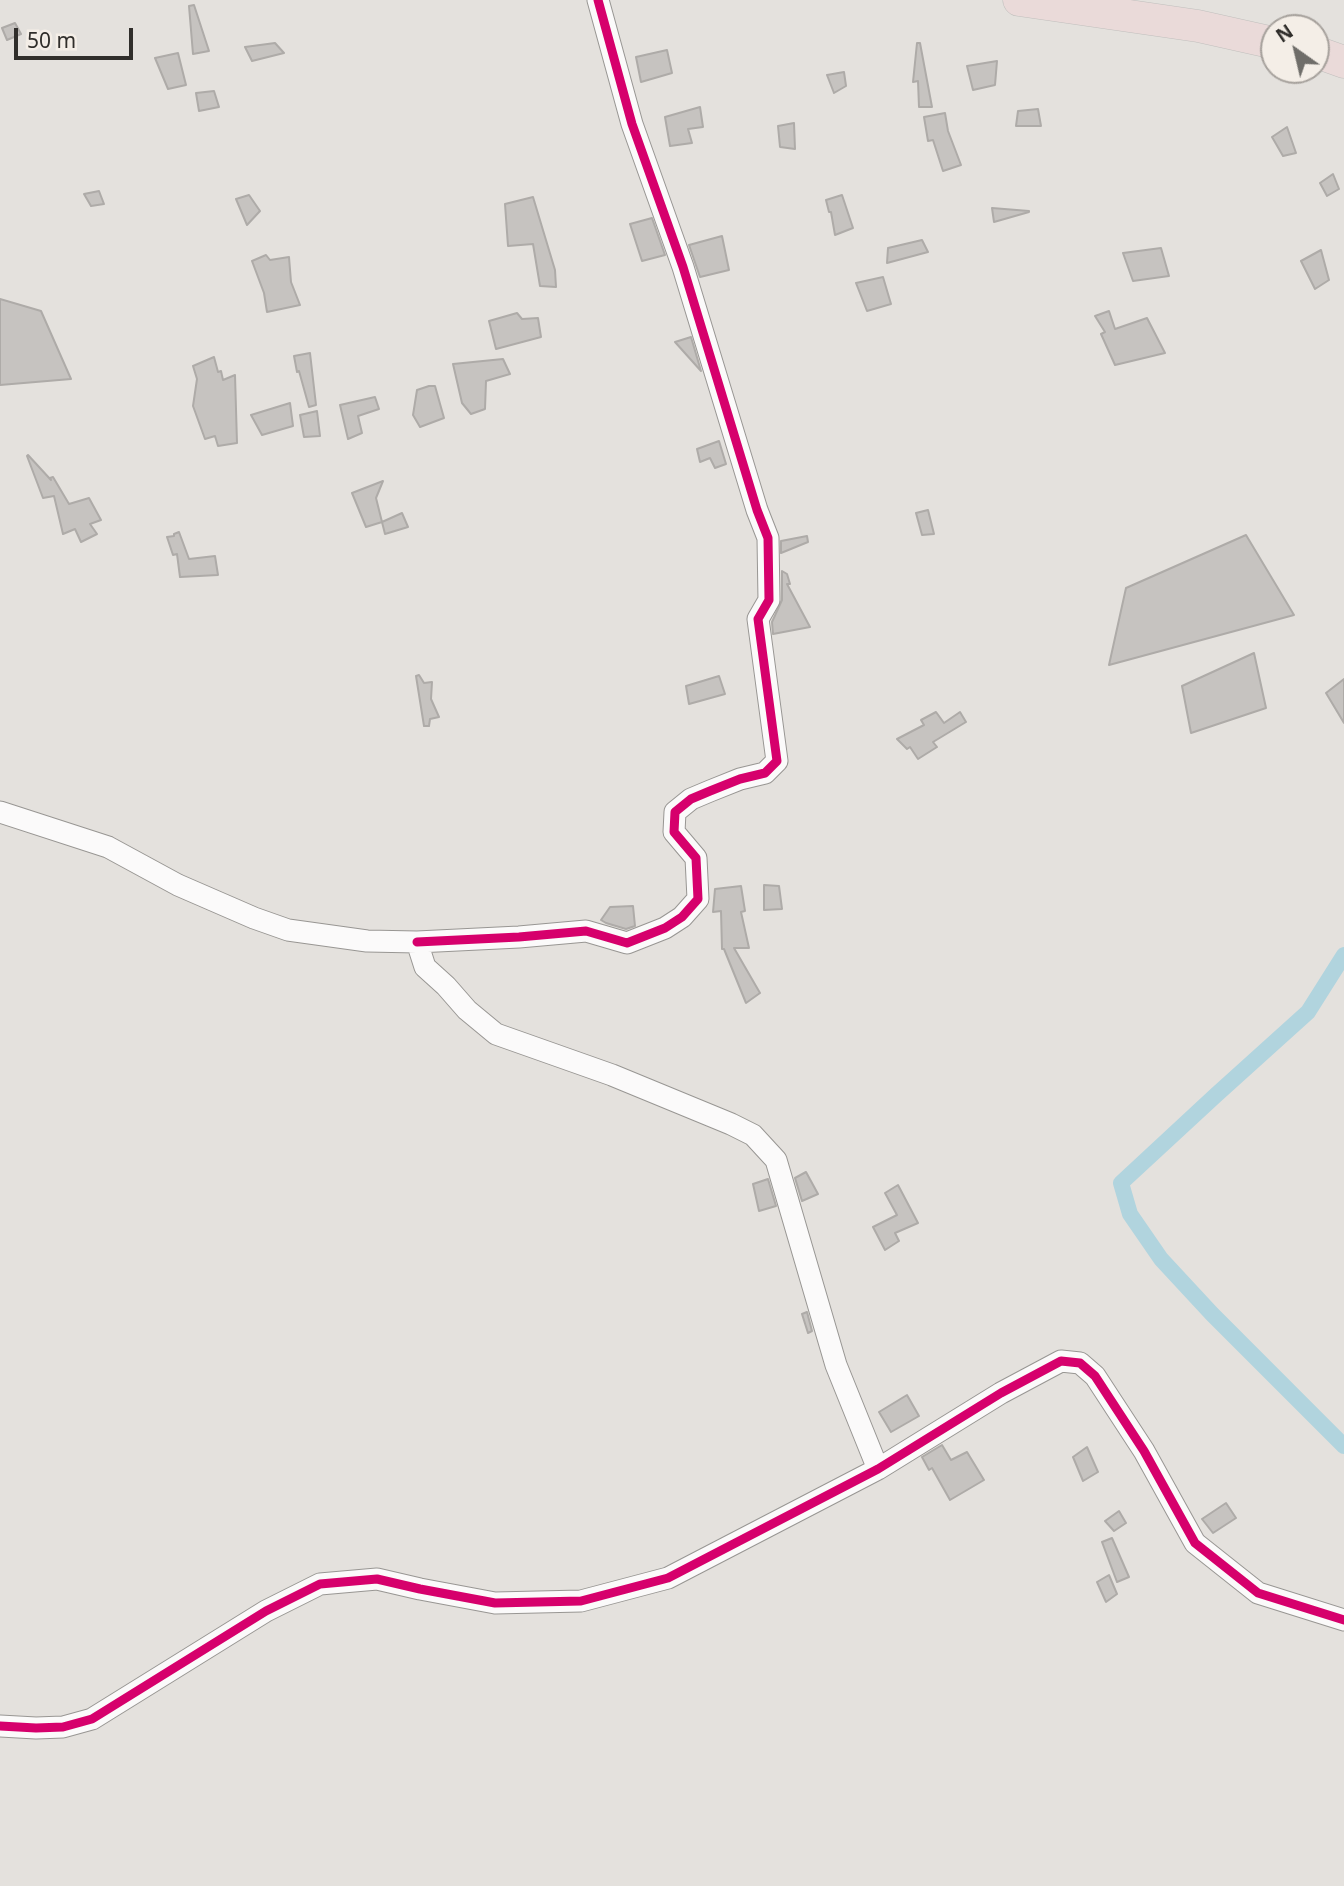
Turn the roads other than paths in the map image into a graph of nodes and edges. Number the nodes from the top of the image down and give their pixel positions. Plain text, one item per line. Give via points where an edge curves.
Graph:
1 (598, 0) edge
2 (1019, 0) edge
3 (1260, 40) edge
4 (0, 812) edge
5 (417, 942) junction
6 (878, 1469) junction
7 (1344, 1620) edge
8 (0, 1726) edge

1 - 5 street via 632,124 683,267 768,538 769,600 758,619 777,761 765,773 691,799 675,812 674,832 696,858 698,899 665,929 627,943 586,931
2 - 3 highway via 1198,26
4 - 5 street via 108,847 178,885 288,930 367,941
5 - 6 street via 425,967 496,1034 732,1124 753,1135 776,1160 836,1365
6 - 7 street via 1060,1361 1080,1363 1095,1376 1144,1451 1195,1543 1258,1593
6 - 8 street via 668,1578 581,1601 495,1603 377,1579 320,1584 265,1611 92,1719 63,1727

